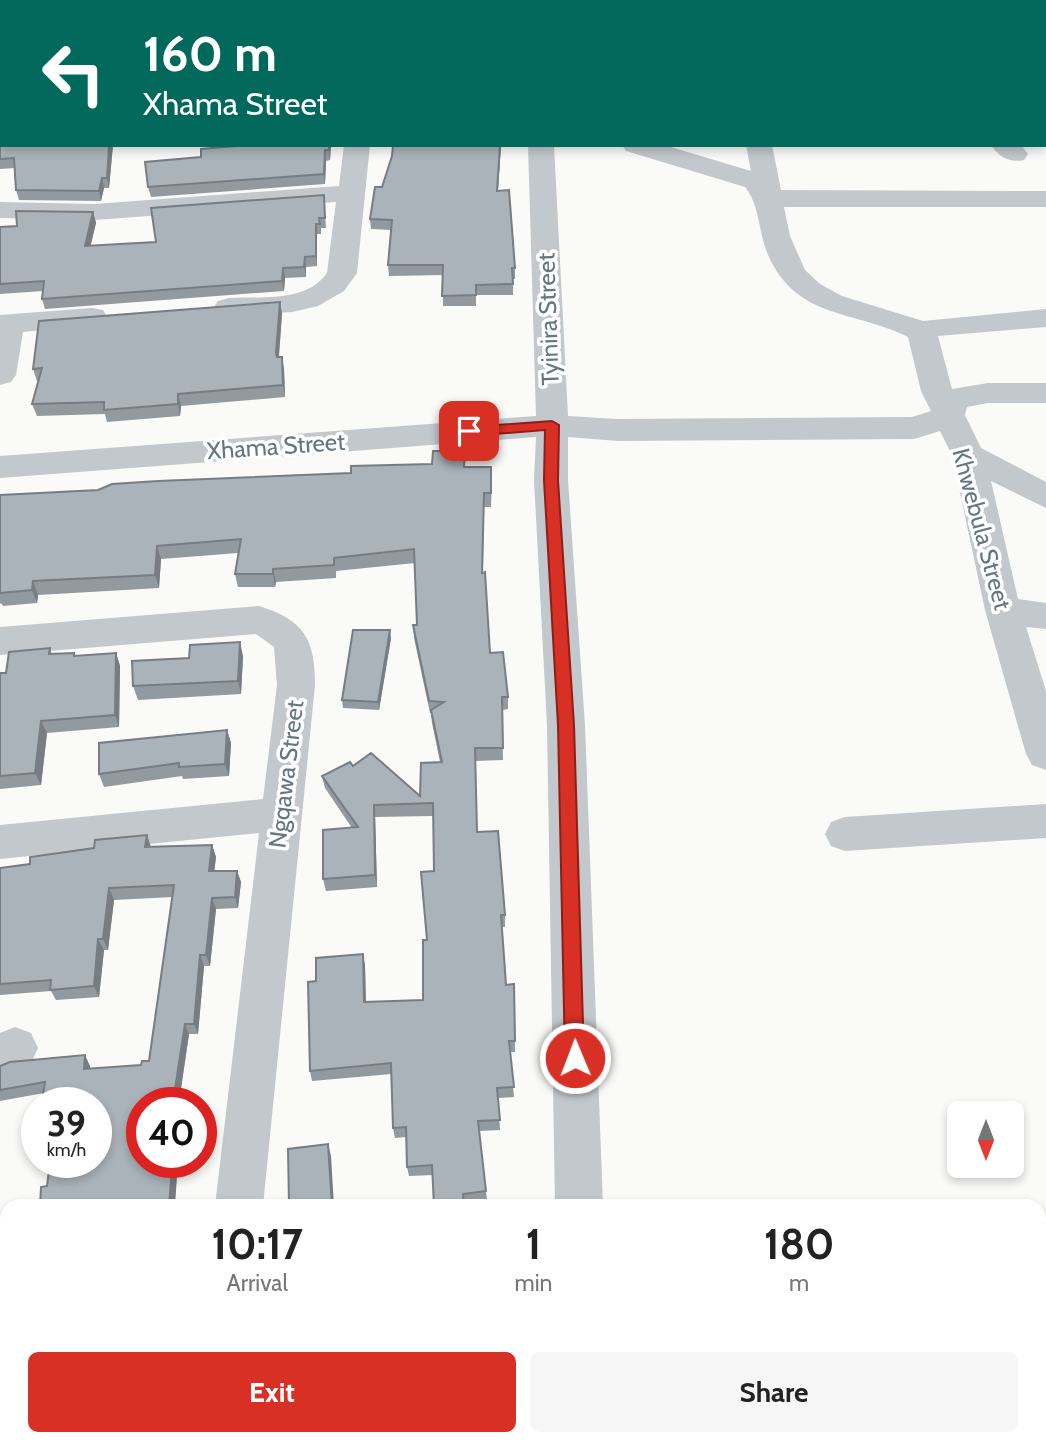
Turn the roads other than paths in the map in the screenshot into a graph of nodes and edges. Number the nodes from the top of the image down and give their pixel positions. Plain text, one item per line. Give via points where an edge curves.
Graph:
1 (357, 147) edge
2 (541, 147) edge
3 (642, 147) edge
4 (759, 147) edge
5 (351, 193) junction
6 (768, 197) junction
7 (1046, 199) edge
8 (0, 210) edge
9 (197, 309) edge
10 (117, 316) edge
11 (1046, 318) edge
12 (5, 324) edge
13 (922, 332) junction
14 (0, 375) edge
15 (1046, 393) edge
16 (948, 417) junction
17 (552, 425) junction
18 (968, 455) junction
19 (0, 467) edge
20 (1046, 496) edge
21 (1003, 610) junction
22 (1046, 616) edge
23 (0, 641) edge
24 (1046, 754) edge
25 (280, 814) junction
26 (1046, 821) edge
27 (845, 834) dead end
28 (0, 842) edge
29 (240, 1199) edge
30 (579, 1199) edge

1 - 5 street
2 - 17 street, Tyinira Street
3 - 6 street via 754,181
4 - 6 street
5 - 8 street via 95,212
5 - 9 street via 337,284 309,299
6 - 7 street
6 - 13 street via 782,258 797,283 830,301
10 - 12 street
11 - 13 street via 935,327
12 - 14 street
13 - 16 street, Khwebula Street
15 - 16 street via 988,393 953,399
16 - 17 street, Xhama Street via 914,428 862,430 618,430
16 - 18 street, Khwebula Street
17 - 19 street, Xhama Street
17 - 30 street, Tyinira Street
18 - 20 street
18 - 21 street, Khwebula Street
21 - 22 street
21 - 24 street, Khwebula Street
23 - 25 street, Ngqawa Street via 259,620 277,627 297,653
25 - 28 street
25 - 29 street, Ngqawa Street
26 - 27 street

